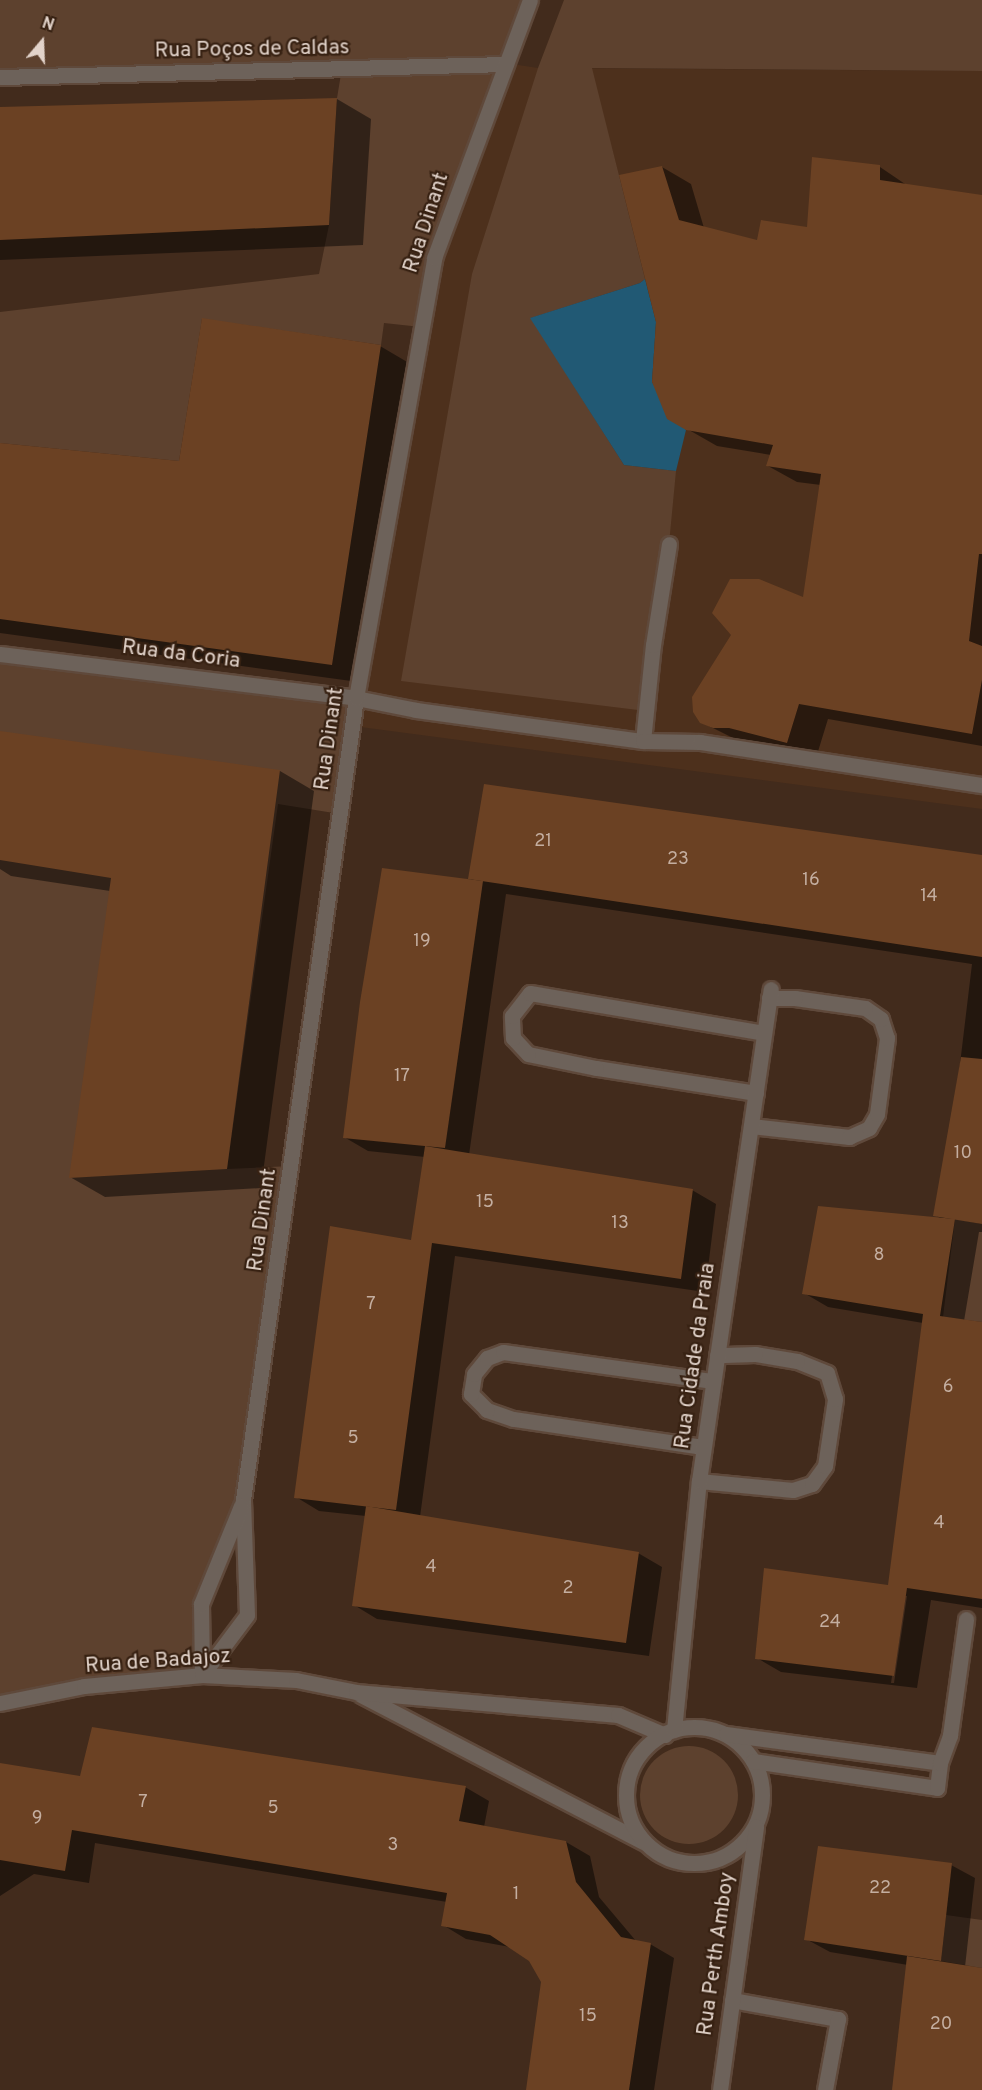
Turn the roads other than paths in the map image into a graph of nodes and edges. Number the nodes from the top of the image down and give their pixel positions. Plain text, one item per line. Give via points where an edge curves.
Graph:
1 (530, 0) edge
2 (506, 64) junction
3 (0, 77) edge
4 (669, 544) dead end
5 (0, 654) edge
6 (356, 698) junction
7 (643, 741) junction
8 (982, 785) edge
9 (764, 1033) junction
10 (756, 1093) junction
11 (751, 1126) junction
12 (717, 1354) junction
13 (713, 1381) junction
14 (703, 1447) junction
15 (699, 1481) junction
16 (243, 1500) junction
17 (966, 1619) dead end
18 (202, 1675) junction
19 (356, 1692) junction
20 (0, 1703) edge
21 (669, 1732) junction
22 (722, 1733) junction
23 (753, 1761) junction
24 (940, 1763) junction
25 (757, 1823) junction
26 (643, 1842) junction
27 (732, 2000) junction
28 (720, 2090) edge
29 (825, 2090) edge

1 - 2 street, Rua Dinant
2 - 3 street, Rua Poços de Caldas
2 - 6 street, Rua Dinant via 434,258
4 - 7 street
5 - 6 street, Rua da Coria
6 - 7 street, Rua da Coria
6 - 16 street, Rua Dinant
7 - 8 street, Rua da Coria via 700,742
9 - 10 street, Rua Cidade da Praia
9 - 10 street via 530,993 512,1016 513,1038 528,1054
9 - 11 street, Rua Cidade da Praia via 770,994 864,1008 880,1019 887,1038 877,1114 869,1128 849,1137
10 - 11 street, Rua Cidade da Praia
11 - 12 street, Rua Cidade da Praia
12 - 13 street, Rua Cidade da Praia
12 - 15 street via 754,1354 797,1361 827,1373 835,1399 825,1466 812,1484 793,1490
13 - 14 street, Rua Cidade da Praia
13 - 14 street via 503,1352 487,1358 474,1374 471,1394 487,1410 513,1419
14 - 15 street, Rua Cidade da Praia
15 - 21 street, Rua Cidade da Praia
16 - 18 street via 201,1604
16 - 18 street via 247,1615
17 - 24 street via 950,1734
18 - 19 street, Rua de Badajoz via 296,1680
18 - 20 street, Rua de Badajoz via 84,1686
19 - 21 street via 618,1715
19 - 26 street
21 - 22 street via 690,1727
21 - 26 street via 637,1756 628,1777 625,1800 631,1823
22 - 23 street via 740,1744
22 - 24 street
23 - 24 street via 937,1788
23 - 25 street via 761,1781
25 - 26 street via 744,1842 726,1856 705,1862 683,1863 661,1855
25 - 27 street, Rua Perth Amboy
27 - 28 street, Rua Perth Amboy
27 - 29 street via 838,2019

